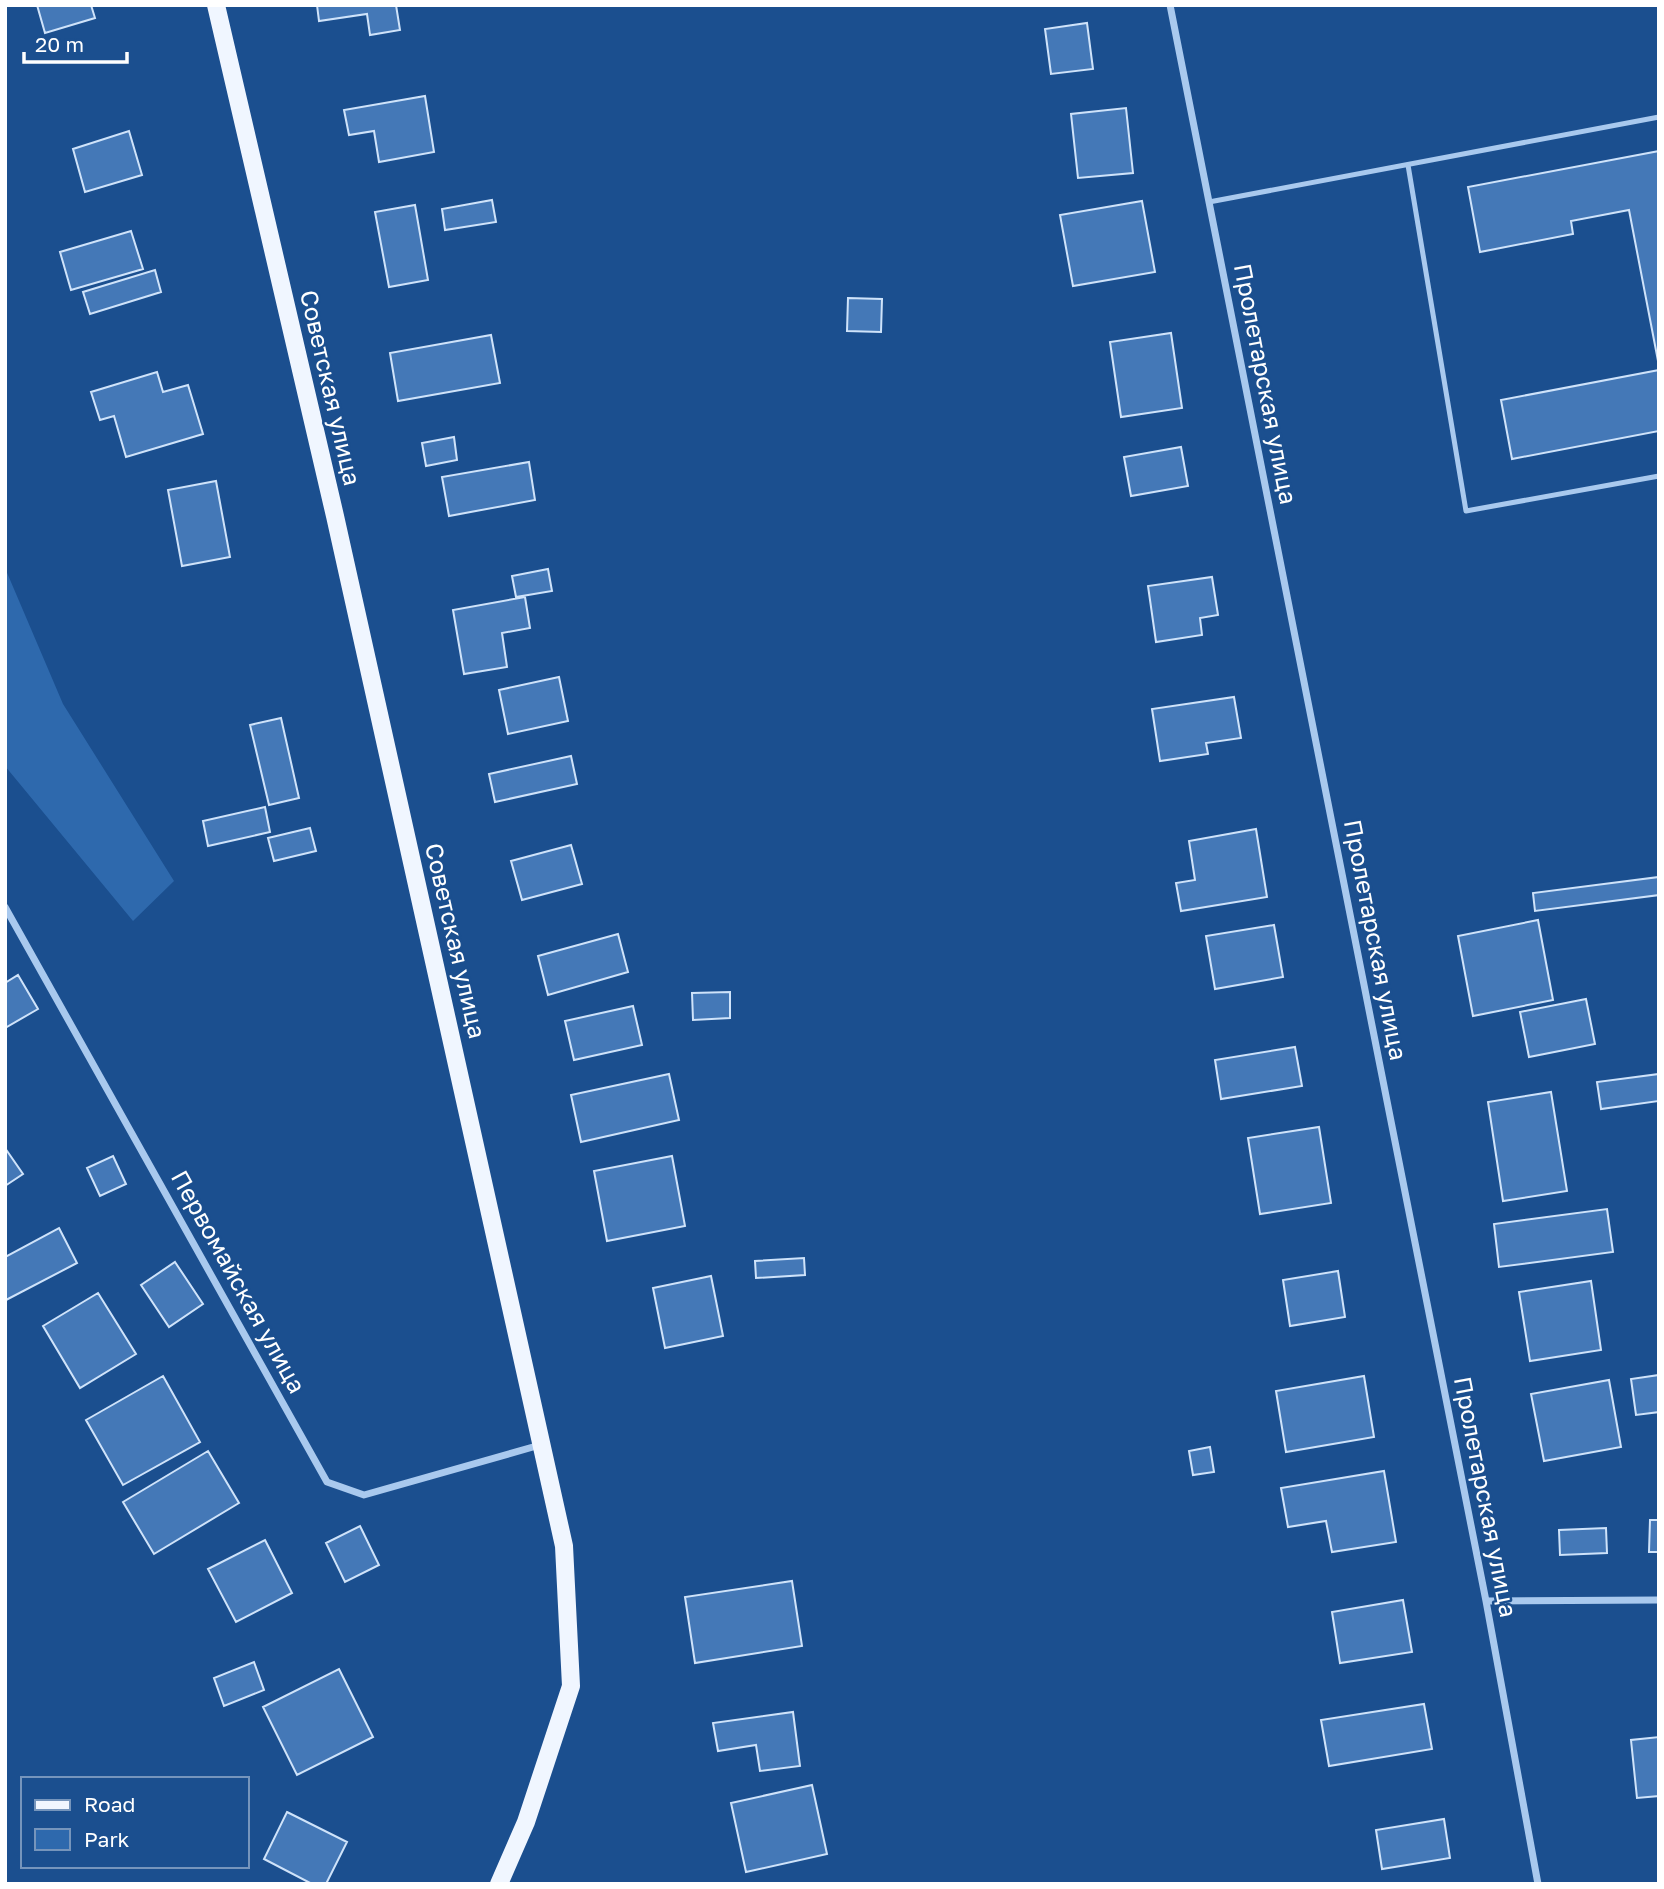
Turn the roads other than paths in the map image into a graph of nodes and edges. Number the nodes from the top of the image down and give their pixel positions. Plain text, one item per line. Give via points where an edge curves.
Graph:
1 (216, 5) edge
2 (1170, 5) edge
3 (1659, 117) edge
4 (1408, 165) junction
5 (1209, 202) junction
6 (1659, 476) edge
7 (5, 907) edge
8 (542, 1445) junction
9 (1659, 1600) edge
10 (1486, 1601) junction
11 (499, 1884) edge
12 (1538, 1884) edge

1 - 8 main road, Советская улица
2 - 5 street, Пролетарская улица
3 - 4 lane
4 - 5 lane
4 - 6 lane via 1466,511
5 - 10 street, Пролетарская улица
7 - 8 street, Первомайская улица via 327,1482 364,1495
8 - 11 main road, Советская улица via 564,1546 571,1686 526,1822
9 - 10 street
10 - 12 street, Пролетарская улица

